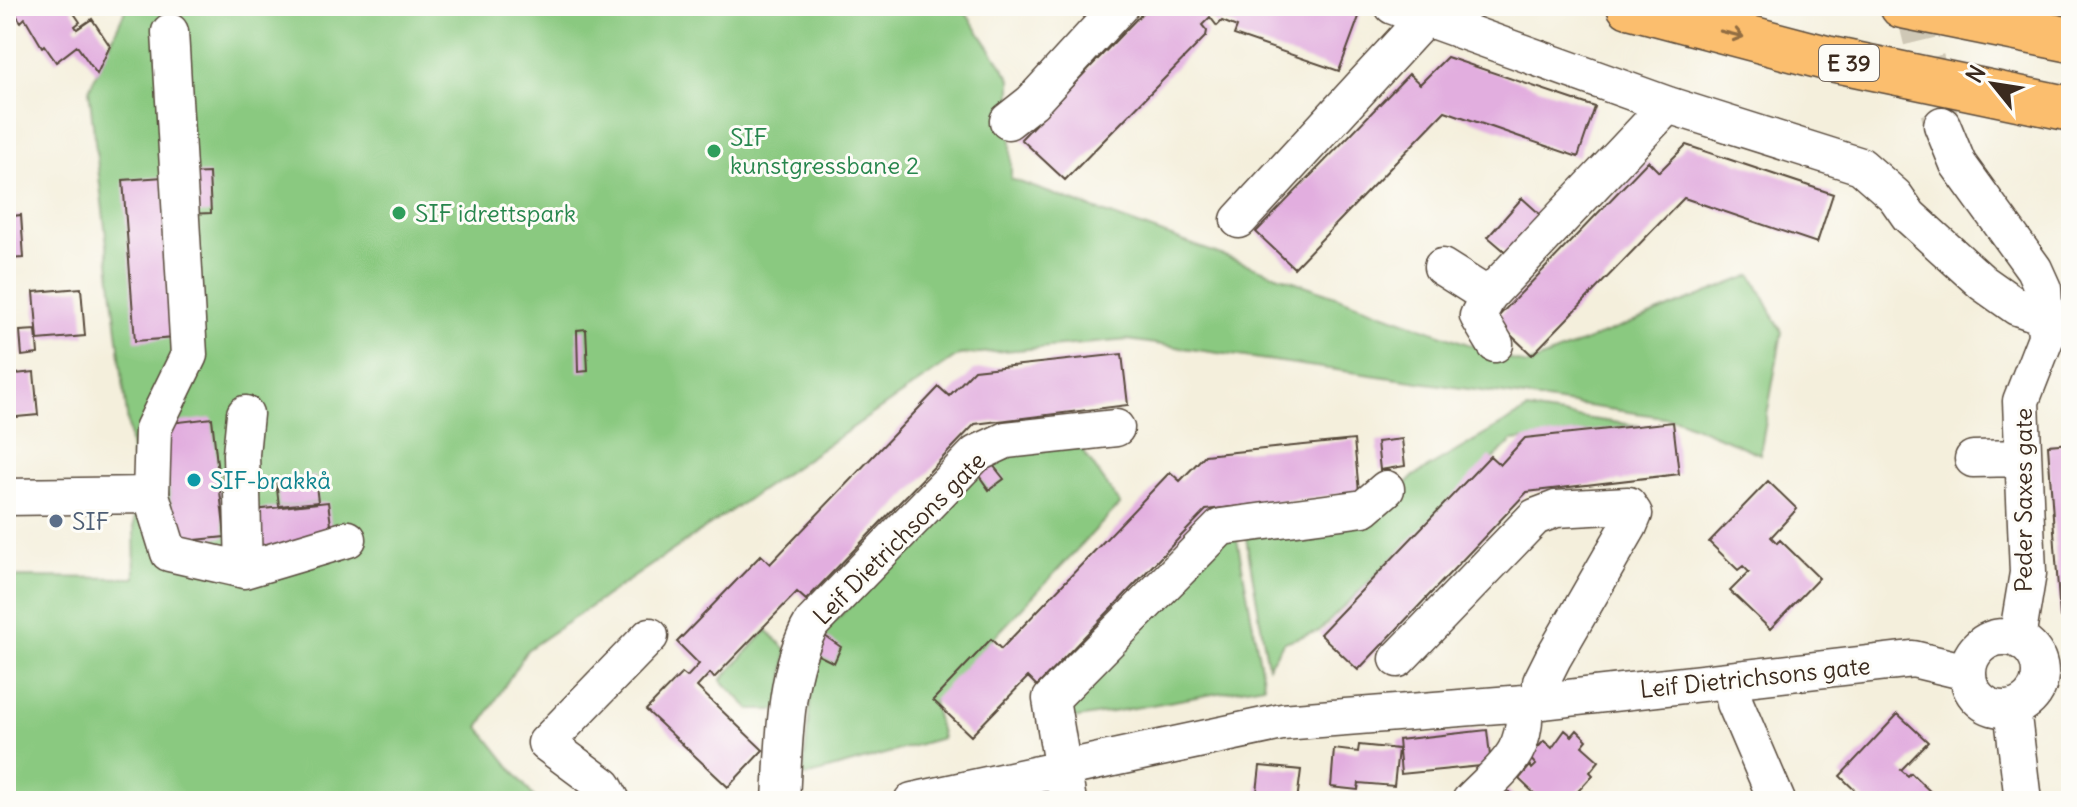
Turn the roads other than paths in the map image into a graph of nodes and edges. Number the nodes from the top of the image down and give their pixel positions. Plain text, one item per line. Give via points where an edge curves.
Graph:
1 (1120, 6) edge
2 (1629, 6) edge
3 (1902, 6) edge
4 (1409, 12) edge
5 (170, 32) dead end
6 (2071, 40) edge
7 (1668, 105) junction
8 (2071, 109) edge
9 (1008, 121) dead end
10 (1942, 125) tunnel mouth
11 (1239, 220) dead end
12 (1442, 267) dead end
13 (1488, 296) junction
14 (2043, 316) junction
15 (1495, 344) dead end
16 (245, 414) dead end
17 (1116, 428) dead end
18 (2021, 458) junction
19 (1973, 459) dead end
20 (1386, 489) dead end
21 (151, 495) junction
22 (6, 497) edge
23 (348, 539) dead end
24 (244, 570) junction
25 (650, 636) dead end
26 (2017, 639) junction
27 (1398, 659) dead end
28 (1967, 672) junction
29 (1731, 681) junction
30 (1532, 702) junction
31 (2012, 708) junction
32 (1065, 786) edge
33 (612, 801) edge
34 (781, 801) edge
35 (912, 801) edge
36 (1470, 801) edge
37 (1777, 801) edge
38 (2023, 801) edge

1 - 9 street
2 -> 8 highway, E 39 via 1826,58
3 - 6 highway
4 - 7 street
4 - 11 street
5 - 21 street via 189,355 153,429
7 - 13 street
7 - 14 street via 1861,166 1983,283 2017,307
10 - 14 street, Peder Saxes gate via 1958,164 2034,269 2043,289
12 - 13 street
13 - 15 street via 1478,316
14 - 18 street, Peder Saxes gate via 2046,337 2021,401
16 - 24 street
17 - 34 street, Leif Dietrichsons gate via 1006,440 976,454 812,623 794,670
18 - 19 street
18 - 26 street, Peder Saxes gate via 2028,573
20 - 32 street via 1364,508 1221,527 1051,699
21 - 22 street
21 - 24 street via 169,553
23 - 24 street
25 - 33 street via 546,743 604,786
26 - 28 street via 1993,638 1978,648
26 - 31 street via 2038,657 2041,669 2034,694
27 - 30 street via 1535,517 1556,509 1628,505 1634,514 1629,526
28 - 29 street, Leif Dietrichsons gate via 1913,659
28 - 31 street via 1981,700
29 - 30 street, Leif Dietrichsons gate
29 - 37 street via 1735,703
30 - 32 street, Leif Dietrichsons gate via 1282,722
30 - 36 street via 1519,751
31 - 38 street
32 - 35 street, Leif Dietrichsons gate

